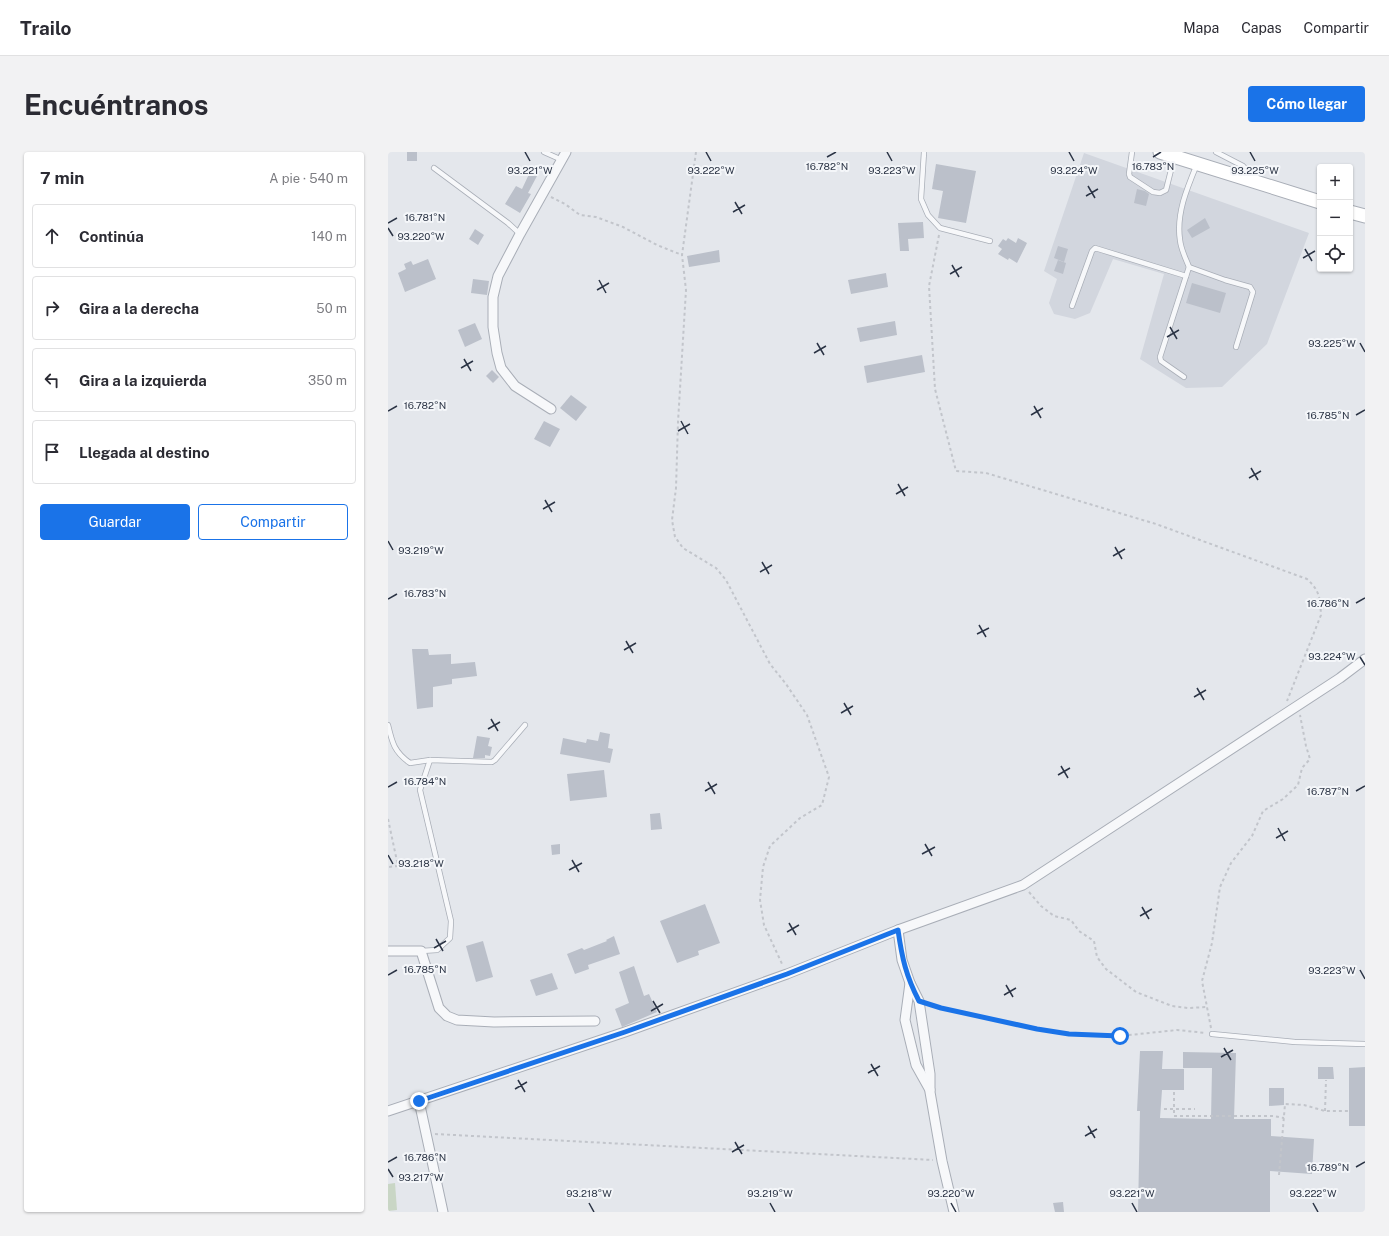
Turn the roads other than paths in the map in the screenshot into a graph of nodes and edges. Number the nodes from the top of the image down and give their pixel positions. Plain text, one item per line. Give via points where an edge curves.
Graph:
1 (544, 152) edge
2 (566, 152) edge
3 (924, 152) edge
4 (1132, 152) edge
5 (1160, 152) edge
6 (1216, 152) edge
7 (1187, 159) junction
8 (562, 160) junction
9 (434, 168) dead end
10 (1256, 182) junction
11 (1317, 201) edge
12 (1353, 213) edge
13 (1365, 216) edge
14 (520, 234) junction
15 (990, 241) dead end
16 (1189, 267) junction
17 (1186, 276) junction
18 (1072, 306) dead end
19 (1236, 347) dead end
20 (1184, 377) dead end
21 (551, 409) dead end
22 (1365, 659) edge
23 (388, 725) edge
24 (525, 725) dead end
25 (430, 760) junction
26 (898, 930) junction
27 (388, 951) edge
28 (421, 951) junction
29 (910, 983) junction
30 (595, 1021) dead end
31 (1212, 1034) road end
32 (1365, 1044) edge
33 (930, 1092) junction
34 (419, 1101) junction
35 (388, 1111) edge
36 (443, 1212) edge
37 (954, 1212) edge

1 - 8 lane
2 - 8 street
3 - 15 lane via 921,199 928,215 940,228
4 - 7 lane via 1128,174 1130,177 1153,192 1160,193 1166,190
5 - 7 main road
6 - 10 lane via 1243,166
7 - 10 main road
7 - 16 lane via 1186,189 1179,224 1180,241
8 - 14 street
9 - 14 lane
10 - 11 main road
12 - 13 main road
14 - 21 street via 498,276 493,298 493,327 497,353 502,368 516,386
16 - 17 lane
16 - 19 lane via 1250,287 1253,292
17 - 18 lane via 1095,248
17 - 20 lane via 1160,358
22 - 26 street via 1299,706 1023,885
23 - 25 lane via 393,745 403,758 410,763
24 - 25 lane via 492,762
25 - 28 lane via 420,790 451,921 450,938 437,950
26 - 29 street via 902,960
26 - 34 street via 787,974 625,1032
27 - 28 street
28 - 30 street via 439,1008 447,1016 457,1020 494,1022
29 - 33 street via 919,1001 930,1074
29 - 33 street via 905,1020 916,1065
31 - 32 lane via 1295,1042
33 - 37 street
34 - 35 street
34 - 36 street

